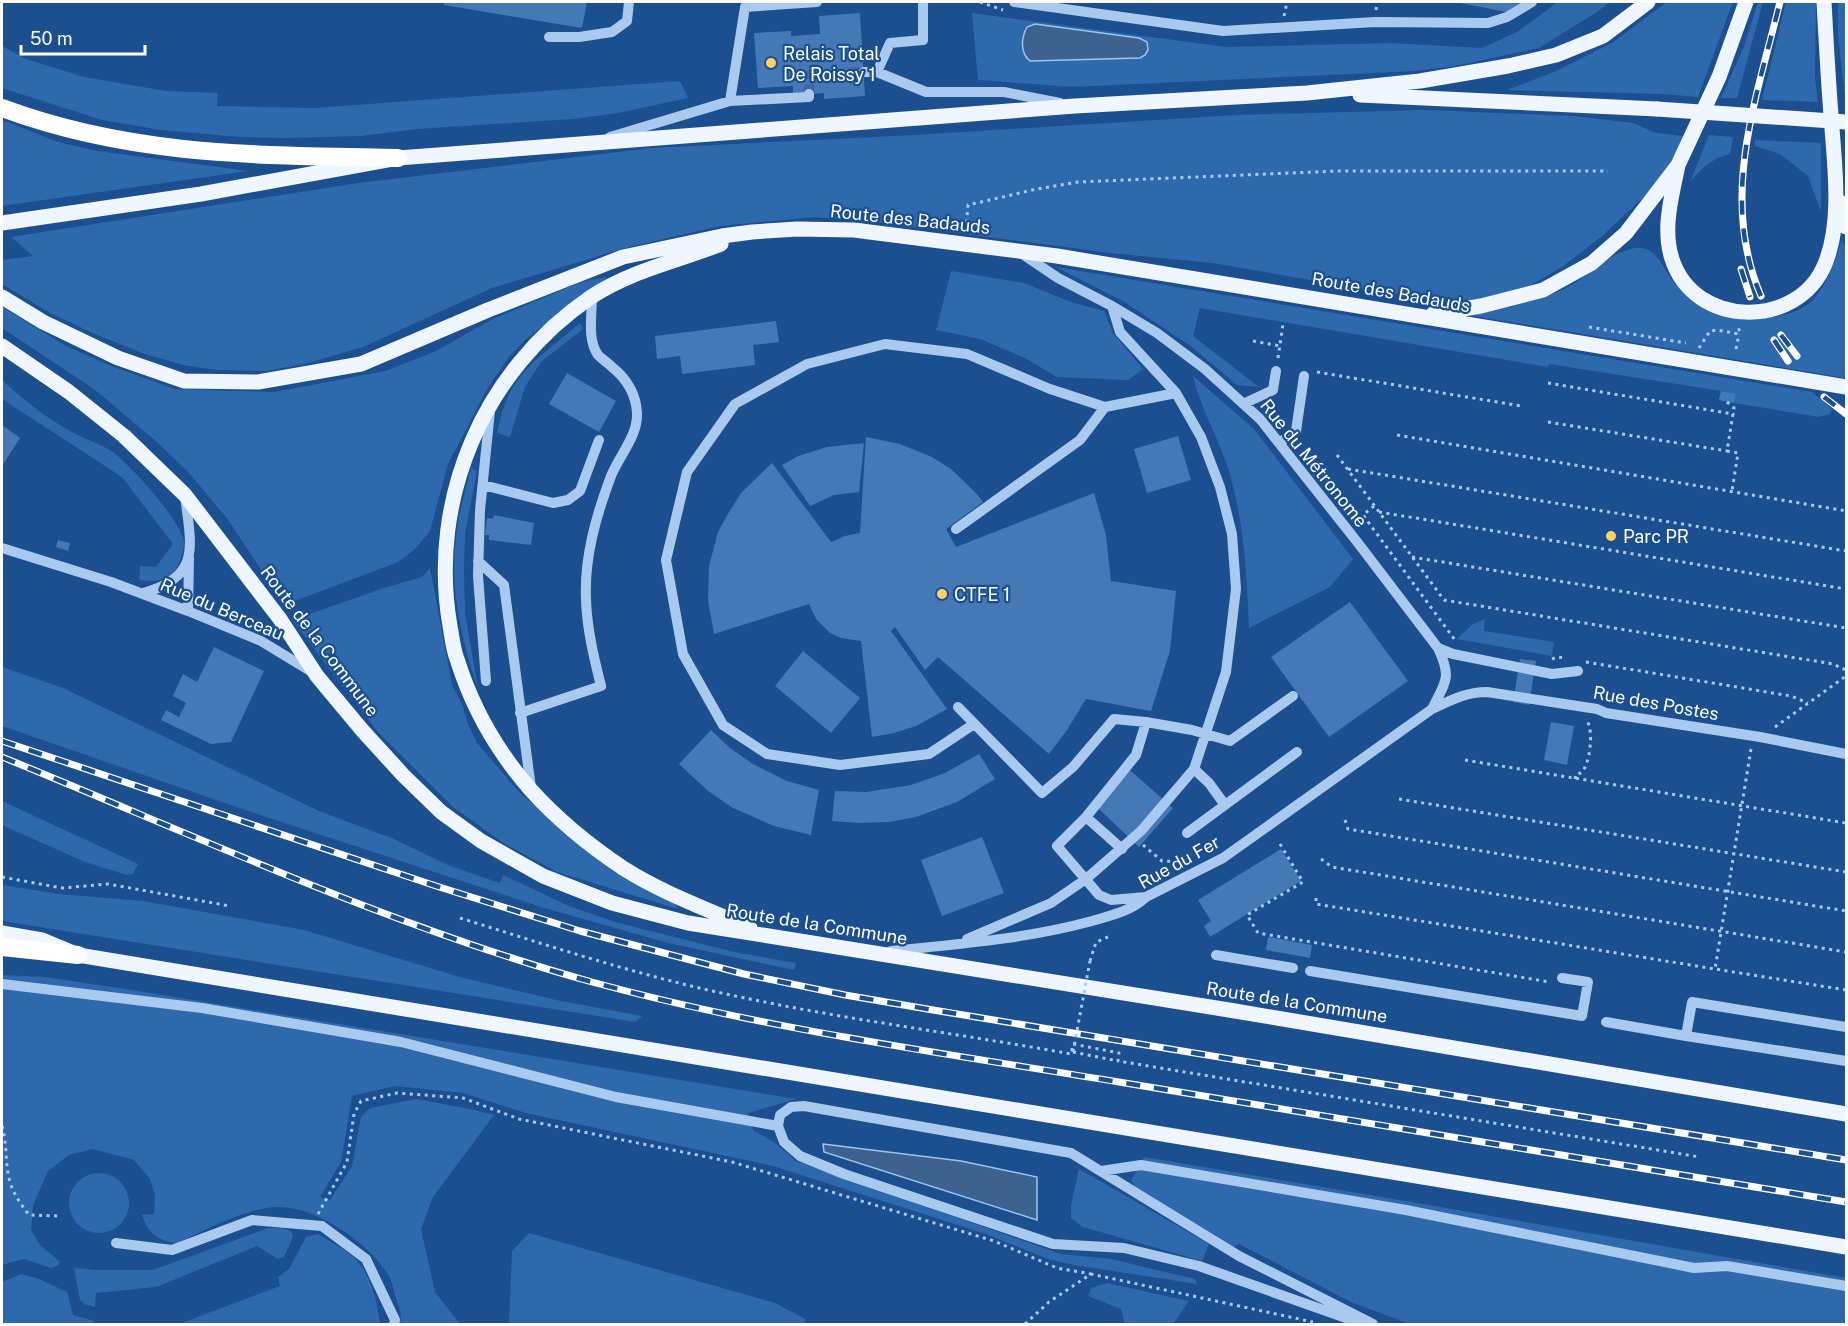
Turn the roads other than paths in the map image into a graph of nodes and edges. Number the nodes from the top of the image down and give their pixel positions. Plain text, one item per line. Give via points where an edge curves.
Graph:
1 (629, 2) edge
2 (817, 2) edge
3 (924, 2) edge
4 (1014, 2) edge
5 (1532, 2) edge
6 (1648, 2) edge
7 (1746, 2) edge
8 (1824, 2) edge
9 (549, 37) dead end
10 (864, 72) tunnel mouth
11 (877, 72) junction
12 (1308, 93) junction
13 (809, 94) dead end
14 (730, 101) junction
15 (1075, 106) junction
16 (2, 108) edge
17 (1846, 122) edge
18 (590, 143) junction
19 (398, 158) junction
20 (1678, 165) junction
21 (1836, 192) junction
22 (2, 223) edge
23 (1846, 227) edge
24 (752, 232) junction
25 (1017, 251) junction
26 (2, 297) edge
27 (592, 297) junction
28 (1112, 306) junction
29 (1419, 316) junction
30 (2, 346) edge
31 (1275, 371) road end
32 (1308, 374) road end
33 (1846, 387) edge
34 (1176, 393) junction
35 (491, 402) junction
36 (1243, 404) junction
37 (1105, 407) junction
38 (599, 440) dead end
39 (1279, 443) junction
40 (483, 486) junction
41 (185, 495) junction
42 (956, 529) dead end
43 (2, 548) edge
44 (189, 558) junction
45 (478, 561) junction
46 (143, 593) junction
47 (188, 611) junction
48 (1438, 648) junction
49 (1579, 666) road end
50 (317, 676) junction
51 (486, 681) dead end
52 (1293, 696) dead end
53 (1459, 696) joint
54 (958, 707) dead end
55 (1432, 709) junction
56 (520, 713) junction
57 (1146, 722) junction
58 (974, 724) junction
59 (1206, 735) junction
60 (1298, 752) dead end
61 (1846, 754) edge
62 (1194, 769) junction
63 (531, 790) junction
64 (1225, 805) junction
65 (1086, 817) junction
66 (1186, 833) dead end
67 (1122, 849) junction
68 (1086, 879) junction
69 (1146, 897) junction
70 (2, 933) edge
71 (770, 936) junction
72 (953, 944) junction
73 (2, 947) edge
74 (873, 954) junction
75 (1216, 955) dead end
76 (78, 956) junction
77 (1293, 968) dead end
78 (1310, 971) dead end
79 (1561, 981) road end
80 (2, 984) edge
81 (1606, 1022) dead end
82 (1846, 1027) edge
83 (1686, 1036) junction
84 (1846, 1061) edge
85 (1846, 1114) edge
86 (778, 1126) junction
87 (1101, 1171) junction
88 (116, 1243) dead end
89 (1846, 1247) edge
90 (1846, 1286) edge
91 (394, 1324) edge
92 (1363, 1324) edge
93 (1373, 1324) edge

1 - 9 street via 627,21 612,32
2 - 14 street via 745,7
3 - 11 street via 923,40 890,43
4 - 5 street via 1223,32 1376,21 1488,23
6 - 12 main road via 1603,36 1556,55 1420,81
7 - 20 main road via 1719,77
8 - 21 main road
10 - 11 street
11 - 15 street via 927,92 1004,93
12 - 15 main road
12 - 17 main road, bridge
13 - 14 street
14 - 18 street
15 - 18 main road
16 - 19 highway via 58,127 156,147 232,154
18 - 19 main road
19 - 22 main road via 201,194
20 - 21 main road via 1668,218 1673,261 1694,292 1723,309 1761,313 1782,307 1808,289 1825,264 1831,244
20 - 29 main road via 1626,233 1592,262 1543,291
21 - 23 main road
24 - 25 main road, Route des Badauds via 854,230
24 - 26 main road, Route des Badauds via 623,257 361,364 258,382 184,381 118,358 43,322
24 - 27 main road via 641,272
25 - 28 street, Rue du Métronome
25 - 29 main road, Route des Badauds
27 - 35 main road via 538,342
27 - 56 street via 592,340 598,355 621,374 632,390 637,415 632,438 612,474 598,514 588,560 590,642 601,686
28 - 34 street via 1120,332
28 - 36 street, Rue du Métronome via 1157,333
29 - 33 main road, Route des Badauds
30 - 41 main road, Route de la Commune via 124,436
31 - 36 street via 1273,390
32 - 39 street via 1296,431
34 - 37 street
34 - 59 street via 1201,437 1232,534 1236,589 1226,672
35 - 40 street
35 - 63 main road via 467,452 456,488 444,552 445,598 456,658 476,708 500,751
36 - 39 street, Rue du Métronome
37 - 42 street via 1080,440
37 - 58 street via 967,354 885,344 807,364 735,404 687,472 666,560 683,654 723,725 767,754 840,765 929,754
38 - 40 street via 580,491 568,500 554,503
39 - 48 street, Rue du Métronome
40 - 45 street
41 - 44 street, Rue du Berceau
41 - 50 main road, Route de la Commune via 280,619
43 - 46 street, Rue du Berceau
44 - 46 street, Rue du Berceau via 178,576 160,589
44 - 47 street
45 - 51 street
45 - 56 street via 504,585
46 - 47 street, Rue du Berceau
47 - 50 street, Rue du Berceau via 274,648
48 - 49 street via 1552,674
48 - 55 street, Rue du Métronome via 1447,675
50 - 71 main road, Route de la Commune via 403,775 441,812 535,872 612,903 688,923
52 - 59 street via 1230,741
53 - 55 street, Rue du Fer
53 - 61 street, Rue des Postes via 1487,692
54 - 58 street
55 - 69 street, Rue du Fer via 1223,858
56 - 63 street
57 - 58 street via 1114,719 1072,767 1042,793
57 - 59 street
57 - 65 street via 1136,755
59 - 62 street
60 - 64 street
62 - 64 street
62 - 67 street
63 - 71 main road via 571,828 623,868
64 - 66 street
65 - 67 street
65 - 68 street via 1056,846
67 - 68 street
68 - 69 street via 1099,895 1112,900
68 - 72 street via 1051,903
69 - 72 street, Rue du Fer via 1137,906 1063,929
70 - 76 main road via 42,940
71 - 74 main road, Route de la Commune
72 - 74 street, Rue du Fer
73 - 76 highway
74 - 85 main road, Route de la Commune
75 - 77 street
76 - 89 main road
78 - 79 street via 1582,1016 1588,982
80 - 86 street via 202,1008 401,1042 616,1097
81 - 83 street
82 - 83 street via 1692,1002
83 - 84 street
86 - 87 street via 785,1111 804,1106 1071,1153
86 - 92 street via 784,1142 800,1156 844,1174 1053,1244 1124,1248 1199,1266
87 - 90 street via 1142,1165 1406,1210 1694,1268 1727,1266
87 - 93 street via 1239,1256
88 - 91 street via 172,1250 252,1220 322,1226 366,1259

